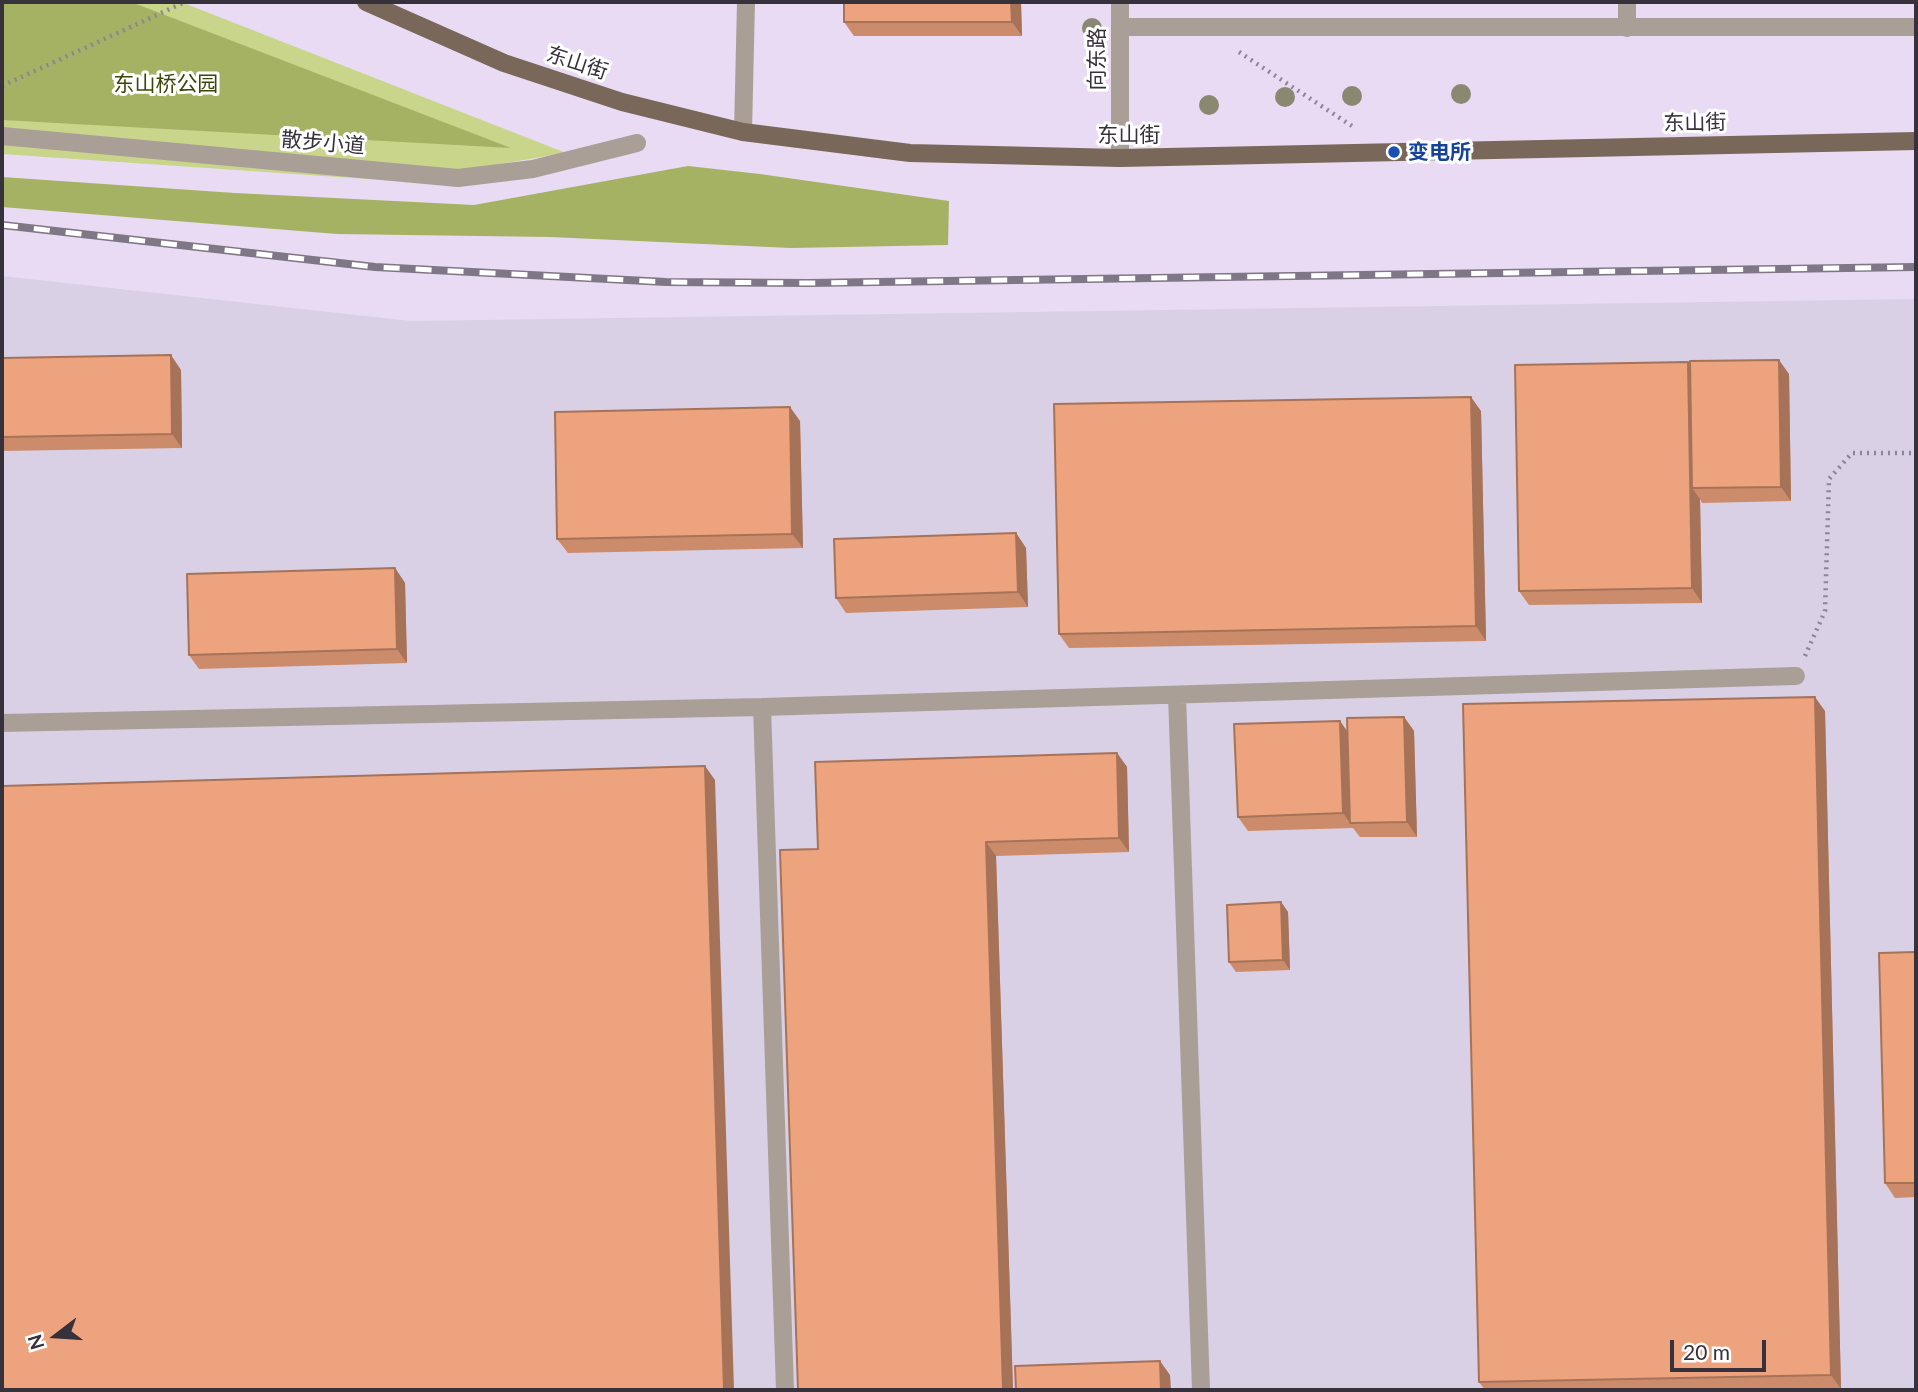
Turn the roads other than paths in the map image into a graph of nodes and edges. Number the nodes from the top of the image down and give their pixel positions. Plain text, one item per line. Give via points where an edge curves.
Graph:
1 (366, 2) edge
2 (746, 2) edge
3 (1120, 2) edge
4 (1627, 2) edge
5 (1120, 27) junction
6 (1916, 27) edge
7 (1627, 28) junction
8 (743, 132) junction
9 (2, 136) edge
10 (1916, 141) edge
11 (637, 142) dead end
12 (1120, 158) junction
13 (1796, 677) road end
14 (1177, 695) junction
15 (762, 707) junction
16 (2, 723) edge
17 (785, 1390) edge
18 (1201, 1390) edge

1 - 8 main road, 东山街 via 503,63 622,102
2 - 8 street
3 - 5 street, 向东路
4 - 7 street
5 - 7 street
5 - 12 street, 向东路
6 - 7 street
8 - 12 main road, 东山街 via 910,153
9 - 11 street, 散步小道 via 458,178 533,169
10 - 12 main road, 东山街
13 - 14 street
14 - 15 street
14 - 18 street
15 - 16 street
15 - 17 street

